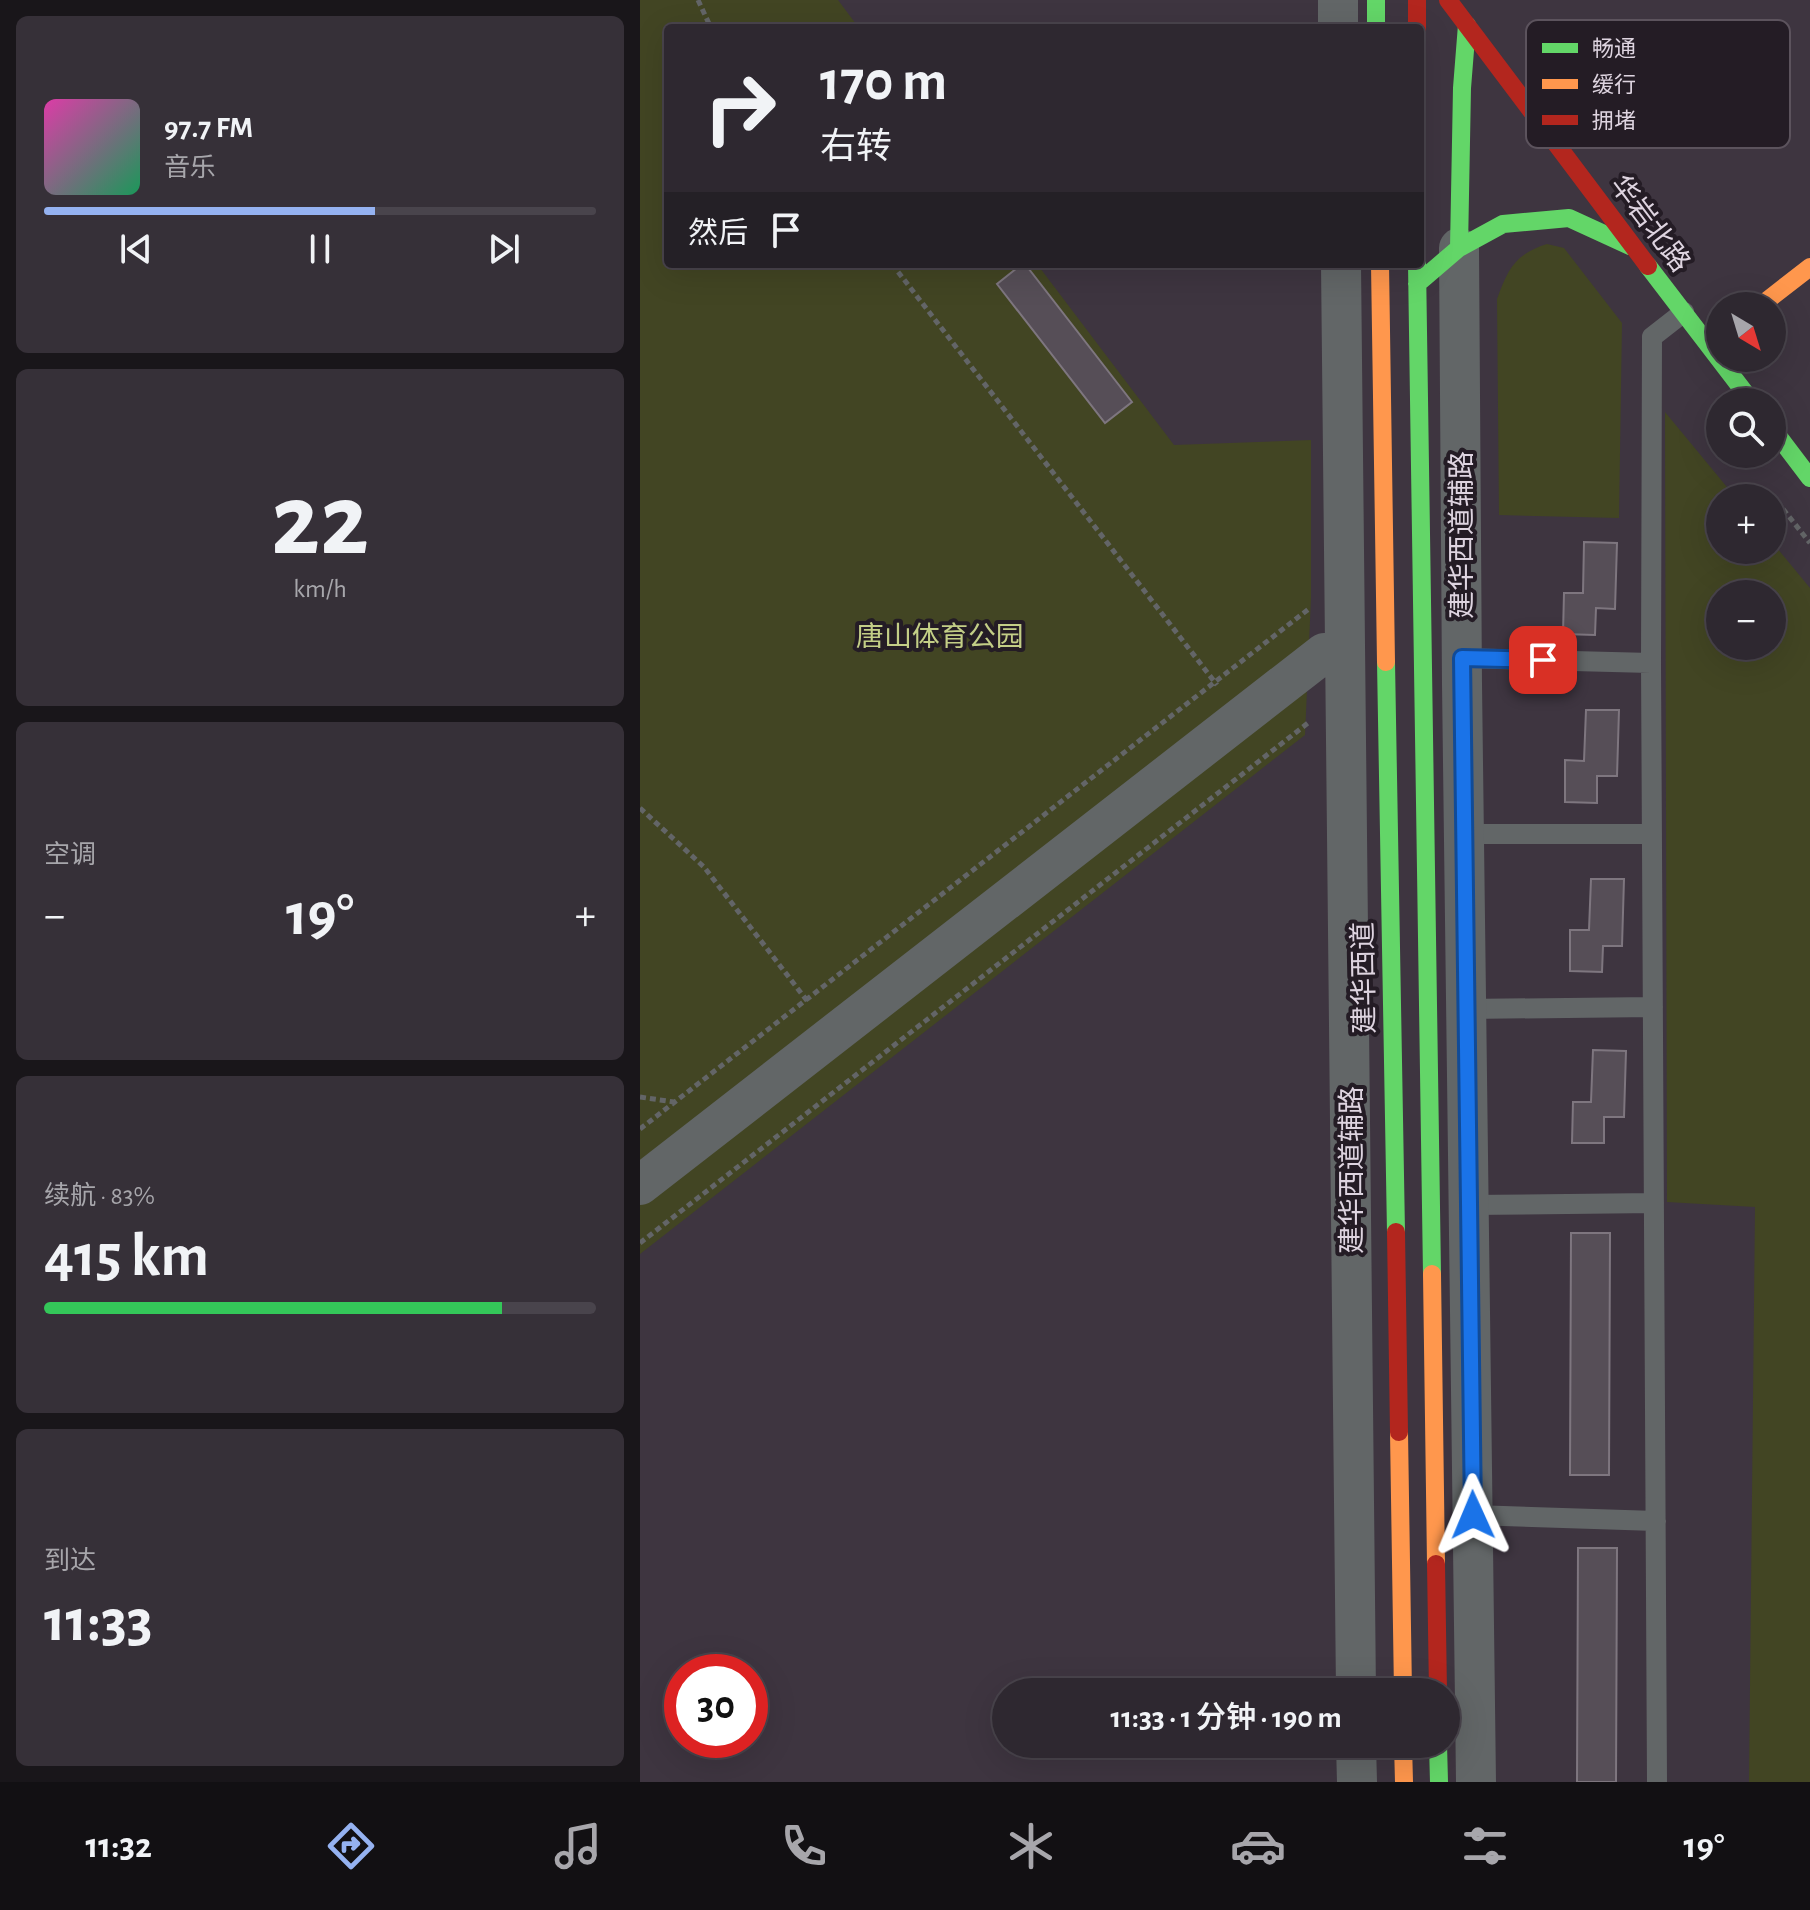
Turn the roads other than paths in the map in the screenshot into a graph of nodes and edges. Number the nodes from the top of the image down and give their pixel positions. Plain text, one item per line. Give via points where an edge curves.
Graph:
1 (1338, 0) edge
2 (1376, 0) edge
3 (1417, 0) edge
4 (1461, 8) edge
5 (1338, 24) edge
6 (1376, 24) edge
7 (1417, 24) edge
8 (1526, 98) edge
9 (1562, 148) edge
10 (1633, 247) junction
11 (1459, 248) junction
12 (1810, 267) edge
13 (1341, 268) edge
14 (1380, 268) edge
15 (1417, 268) edge
16 (1417, 284) junction
17 (1778, 292) edge
18 (1684, 312) junction
19 (1706, 333) edge
20 (1786, 446) edge
21 (1810, 478) edge
22 (1324, 653) dead end
23 (1462, 658) junction
24 (1651, 663) junction
25 (1464, 834) junction
26 (1652, 834) junction
27 (1653, 1007) junction
28 (1466, 1009) junction
29 (640, 1185) edge
30 (1654, 1203) junction
31 (1469, 1205) junction
32 (1473, 1515) junction
33 (1656, 1521) junction
34 (1356, 1678) edge
35 (1403, 1678) edge
36 (1438, 1678) edge
37 (1356, 1758) edge
38 (1403, 1758) edge
39 (1438, 1758) edge
40 (1357, 1782) edge
41 (1404, 1782) edge
42 (1439, 1782) edge
43 (1476, 1782) edge
44 (1657, 1782) edge

1 - 5 street
2 - 6 main road
3 - 7 main road
4 - 8 main road, 华岩北路
4 - 11 main road
9 - 10 main road, 华岩北路
10 - 11 main road via 1569,218 1503,224
10 - 18 main road, 华岩北路
11 - 16 main road
11 - 23 street, 建华西道辅路
12 - 17 main road
13 - 34 street, 建华西道辅路
14 - 35 main road, 建华西道
15 - 16 main road
16 - 36 main road
18 - 19 main road, 华岩北路
18 - 24 lane via 1652,337
20 - 21 main road
22 - 29 street
23 - 24 lane
23 - 25 street, 建华西道辅路
24 - 26 lane
25 - 26 lane
25 - 28 street, 建华西道辅路
26 - 27 lane
27 - 28 lane
27 - 30 lane
28 - 31 street, 建华西道辅路
30 - 31 lane
30 - 33 lane
31 - 32 street, 建华西道辅路
32 - 33 lane
32 - 43 street, 建华西道辅路
33 - 44 lane
37 - 40 street
38 - 41 main road
39 - 42 main road

